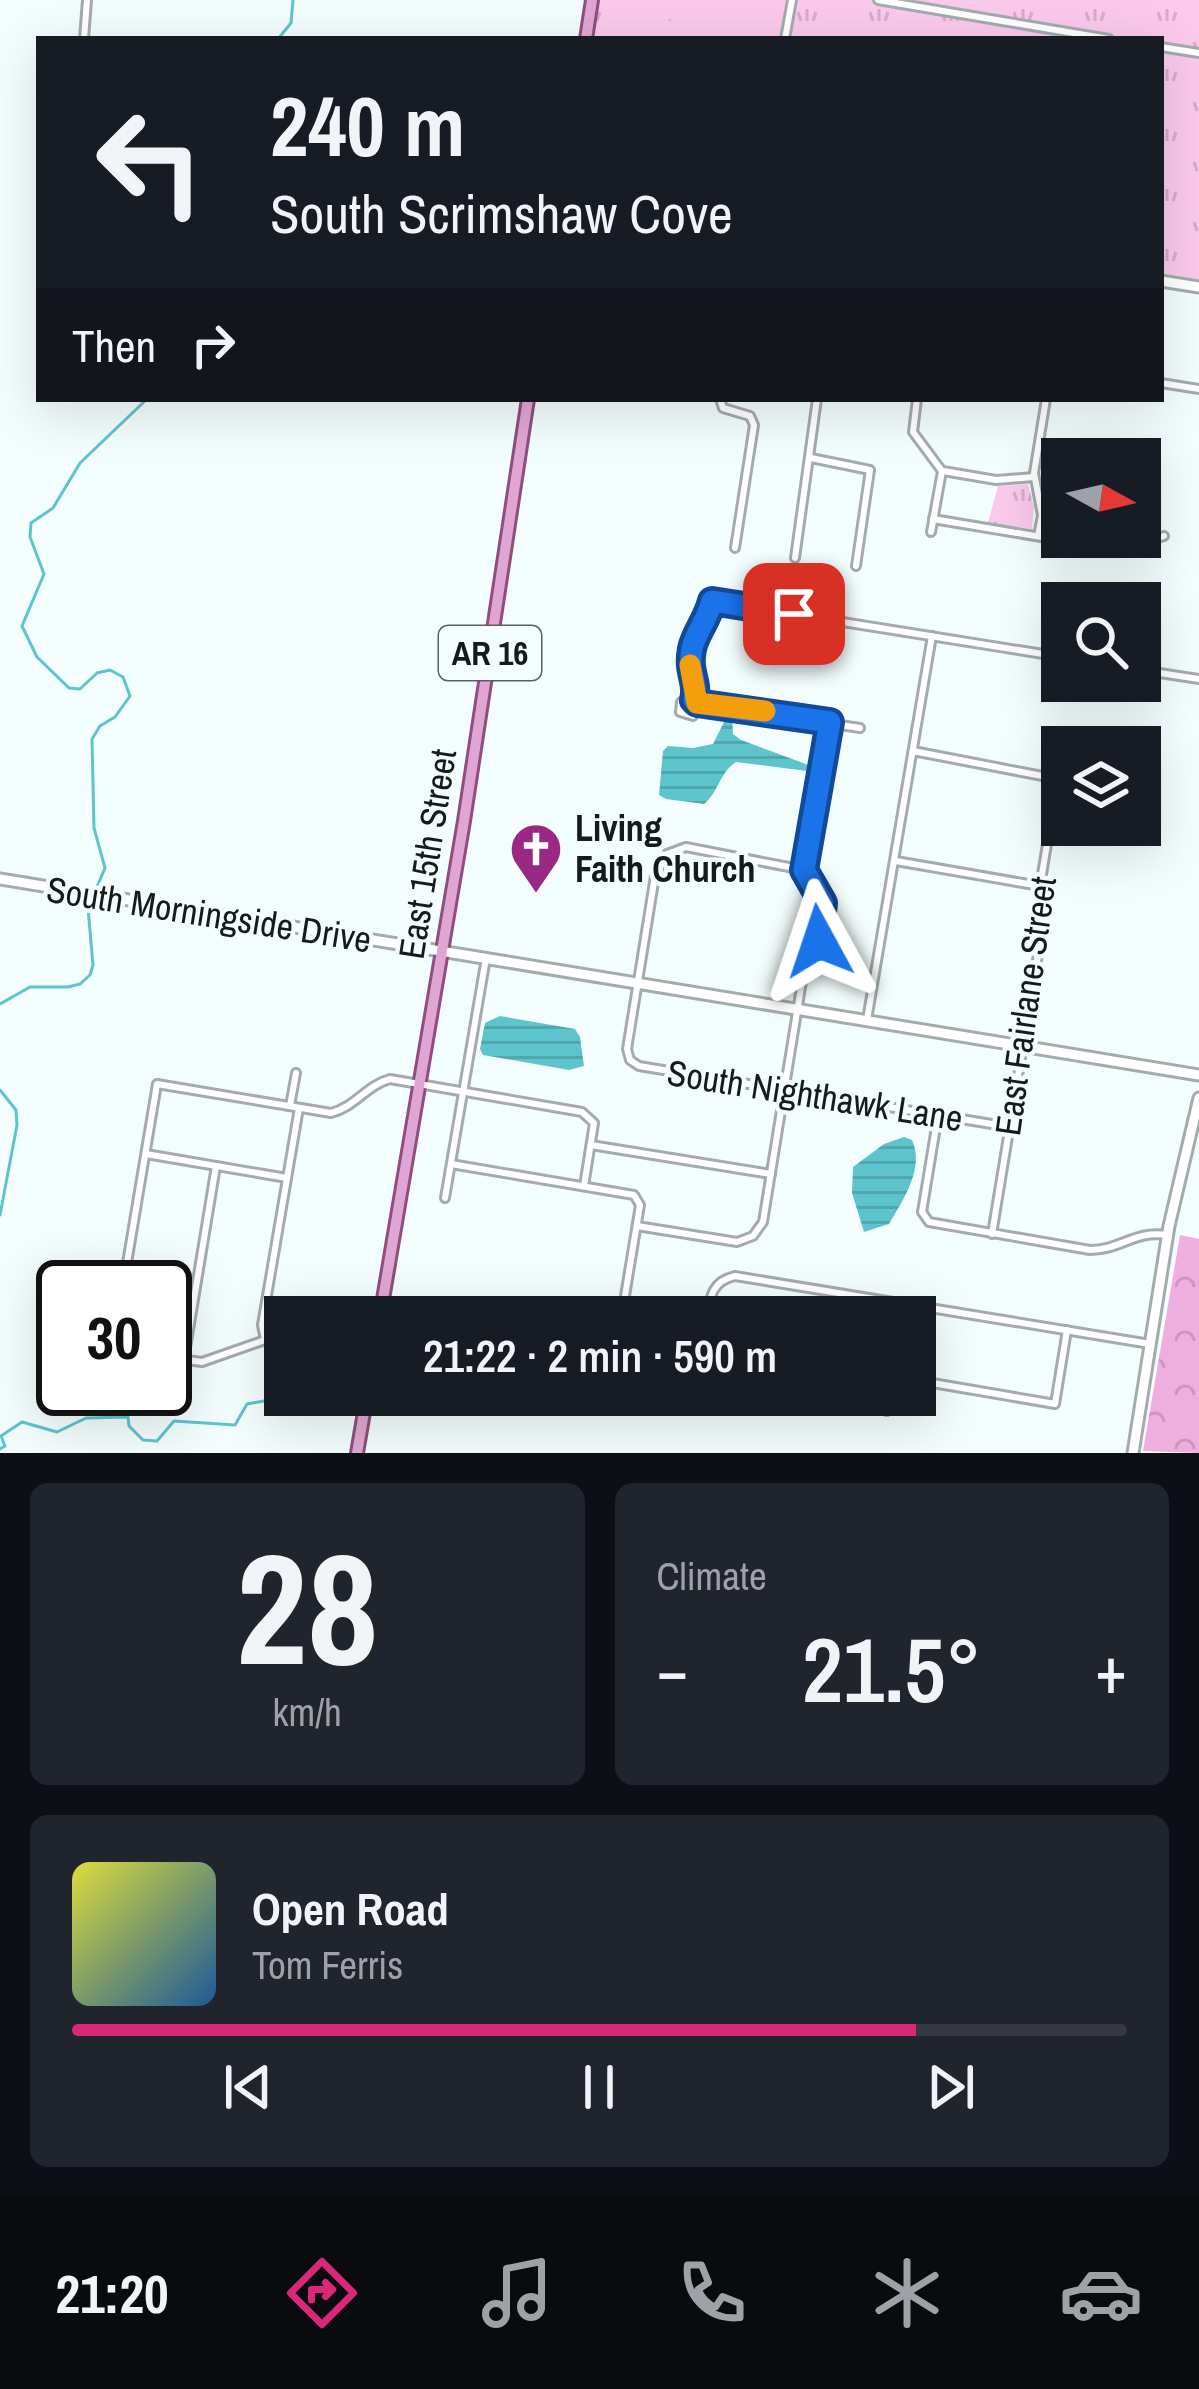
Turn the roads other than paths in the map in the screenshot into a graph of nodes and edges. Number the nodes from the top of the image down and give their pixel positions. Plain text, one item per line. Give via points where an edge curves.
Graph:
1 (87, 0) edge
2 (592, 0) edge
3 (792, 0) edge
4 (878, 0) edge
5 (84, 36) edge
6 (586, 36) edge
7 (786, 36) edge
8 (1091, 36) edge
9 (1164, 47) edge
10 (1199, 53) edge
11 (1164, 281) edge
12 (1199, 287) edge
13 (1164, 383) edge
14 (1199, 389) edge
15 (528, 402) edge
16 (721, 402) edge
17 (817, 402) edge
18 (917, 402) edge
19 (1046, 402) edge
20 (811, 458) junction
21 (942, 471) junction
22 (1034, 478) junction
23 (934, 519) junction
24 (931, 532) dead end
25 (1038, 536) junction
26 (1164, 536) dead end
27 (735, 548) dead end
28 (795, 558) dead end
29 (856, 566) dead end
30 (932, 636) junction
31 (1041, 654) edge
32 (1161, 673) edge
33 (1199, 679) edge
34 (830, 722) junction
35 (860, 728) dead end
36 (913, 751) junction
37 (895, 860) junction
38 (804, 870) junction
39 (0, 879) edge
40 (1040, 886) junction
41 (442, 952) junction
42 (486, 958) junction
43 (638, 982) junction
44 (798, 1007) junction
45 (867, 1020) junction
46 (1024, 1045) junction
47 (296, 1073) dead end
48 (1199, 1075) edge
49 (420, 1083) junction
50 (785, 1090) junction
51 (463, 1092) junction
52 (1199, 1098) edge
53 (295, 1107) junction
54 (938, 1115) junction
55 (1010, 1127) junction
56 (591, 1145) junction
57 (146, 1154) junction
58 (451, 1164) junction
59 (217, 1166) junction
60 (771, 1174) junction
61 (287, 1178) junction
62 (584, 1186) junction
63 (445, 1198) dead end
64 (637, 1226) junction
65 (992, 1234) junction
66 (1167, 1235) junction
67 (128, 1260) edge
68 (267, 1296) edge
69 (384, 1296) edge
70 (625, 1296) edge
71 (711, 1296) edge
72 (856, 1296) edge
73 (936, 1309) edge
74 (192, 1313) edge
75 (1067, 1330) junction
76 (264, 1341) edge
77 (1150, 1344) junction
78 (192, 1361) edge
79 (936, 1384) edge
80 (363, 1416) edge
81 (357, 1453) edge
82 (1133, 1453) edge

1 - 5 street
2 - 6 main road
3 - 7 street
4 - 8 street
9 - 10 street
11 - 12 street
13 - 14 street
15 - 41 main road, East 15th Street / AR 16
16 - 27 street via 754,425
17 - 20 street
18 - 21 street via 913,432
19 - 22 street
20 - 28 street
20 - 29 street via 870,470
21 - 22 street
21 - 23 street
22 - 25 street
23 - 24 street
23 - 25 street
25 - 26 street via 1119,550
30 - 31 street
30 - 34 street via 712,601 693,645 695,701
30 - 36 street
32 - 33 street
34 - 35 street
34 - 38 street
36 - 37 street
36 - 40 street, East Fairlane Street via 1058,778
37 - 40 street
37 - 45 street
38 - 43 street via 672,850 658,868
38 - 44 street via 824,914
39 - 41 street, South Morningside Drive
40 - 46 street, East Fairlane Street
41 - 42 street, South Morningside Drive
41 - 49 main road, East 15th Street / AR 16
42 - 43 street, South Morningside Drive
42 - 51 street
43 - 44 street, South Morningside Drive
43 - 50 street, South Nighthawk Lane via 627,1049 634,1064
44 - 45 street, South Morningside Drive
44 - 50 street
45 - 46 street, South Morningside Drive
46 - 48 street, South Morningside Drive
46 - 55 street, East Fairlane Street
47 - 53 street
49 - 51 street
49 - 53 street via 378,1082 331,1113
49 - 69 main road, East 15th Street / AR 16
50 - 54 street, South Nighthawk Lane
50 - 60 street
51 - 56 street via 588,1114
51 - 58 street
52 - 66 street
53 - 57 street via 158,1084
53 - 61 street
54 - 55 street, South Nighthawk Lane
54 - 65 street via 925,1217
55 - 65 street, East Fairlane Street
56 - 60 street
56 - 62 street
57 - 59 street
57 - 67 street
58 - 62 street
58 - 63 street
59 - 61 street
59 - 74 street
60 - 64 street via 763,1222 745,1240
61 - 68 street
62 - 64 street via 634,1195
64 - 70 street
65 - 66 street via 1090,1250 1137,1234
66 - 77 street
71 - 72 street via 735,1276
73 - 75 street
75 - 77 street
75 - 79 street via 1055,1404
76 - 78 street
77 - 82 street
80 - 81 main road

